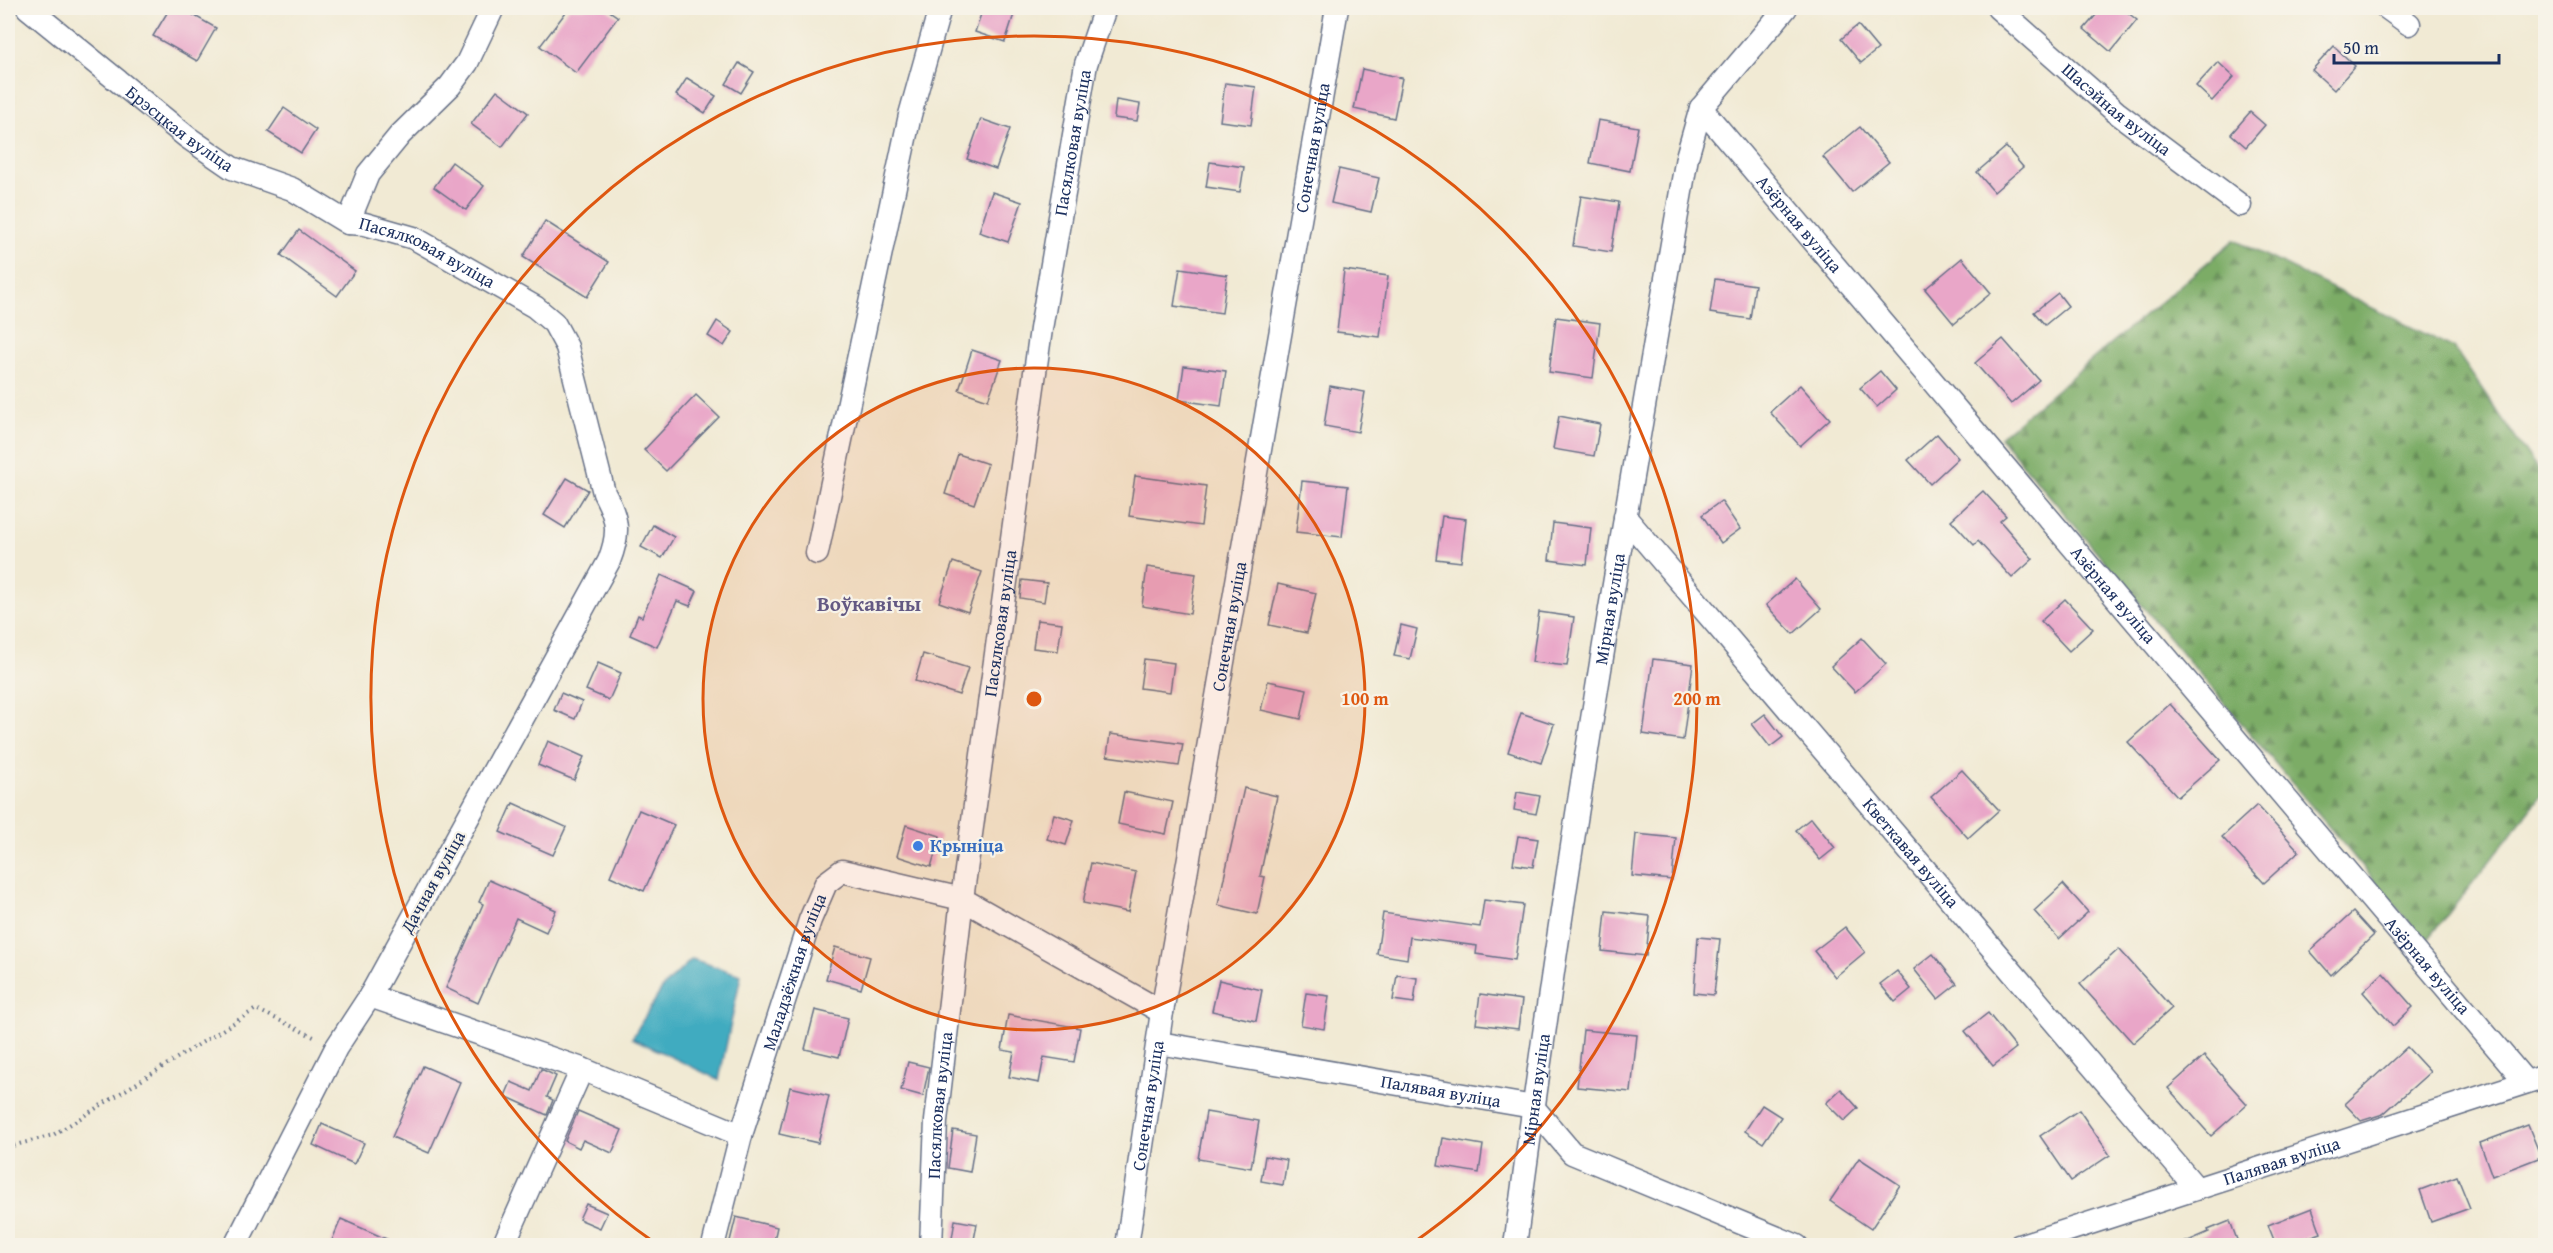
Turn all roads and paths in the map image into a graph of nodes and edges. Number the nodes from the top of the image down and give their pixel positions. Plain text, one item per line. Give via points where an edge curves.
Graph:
1 (28, 8) edge
2 (493, 8) edge
3 (940, 8) edge
4 (1105, 8) edge
5 (1337, 8) edge
6 (1786, 8) edge
7 (1998, 8) edge
8 (2387, 8) edge
9 (2409, 24) dead end
10 (1701, 108) junction
11 (2240, 205) dead end
12 (348, 223) junction
13 (616, 515) joint
14 (1625, 517) junction
15 (817, 553) dead end
16 (962, 899) junction
17 (370, 996) junction
18 (1162, 1012) junction
19 (1159, 1043) junction
20 (336, 1048) junction
21 (582, 1069) junction
22 (2536, 1079) edge
23 (1533, 1107) junction
24 (741, 1135) junction
25 (8, 1147) edge
26 (2196, 1188) junction
27 (236, 1245) edge
28 (503, 1245) edge
29 (713, 1245) edge
30 (931, 1245) edge
31 (1127, 1245) edge
32 (1515, 1245) edge
33 (1797, 1245) edge
34 (2019, 1245) edge

1 - 12 street, Брэсцкая вуліца via 187,137 232,168 292,189
2 - 12 street, Пасялковая вуліца via 467,63 450,86 400,135 368,174
3 - 15 street via 910,115
4 - 16 street, Пасялковая вуліца via 1086,64 1041,329
5 - 18 street, Сонечная вуліца
6 - 10 street, Мірная вуліца
7 - 11 street, Шасэйная вуліца via 2116,112
8 - 9 street
10 - 14 street, Мірная вуліца via 1687,158
10 - 22 street, Азёрная вуліца
12 - 13 street, Пасялковая вуліца via 414,238 535,306 554,323 567,347 604,493
13 - 17 street, Дачная вуліца via 616,543 609,561
14 - 23 street, Мірная вуліца
14 - 26 street, Кветкавая вуліца
16 - 18 street, Маладзёжная вуліца
16 - 24 street, Маладзёжная вуліца via 842,871 826,883 810,920
16 - 30 street, Пасялковая вуліца via 936,1121
17 - 20 street, Дачная вуліца
17 - 21 street
18 - 19 street, Сонечная вуліца
19 - 23 street, Палявая вуліца
19 - 31 street, Сонечная вуліца
20 - 25 path via 256,1009 53,1135
20 - 27 street, Дачная вуліца
21 - 24 street
21 - 28 street
22 - 26 street, Палявая вуліца
23 - 32 street, Мірная вуліца
23 - 33 street via 1572,1153
24 - 29 street, Маладзёжная вуліца
26 - 34 street, Палявая вуліца

